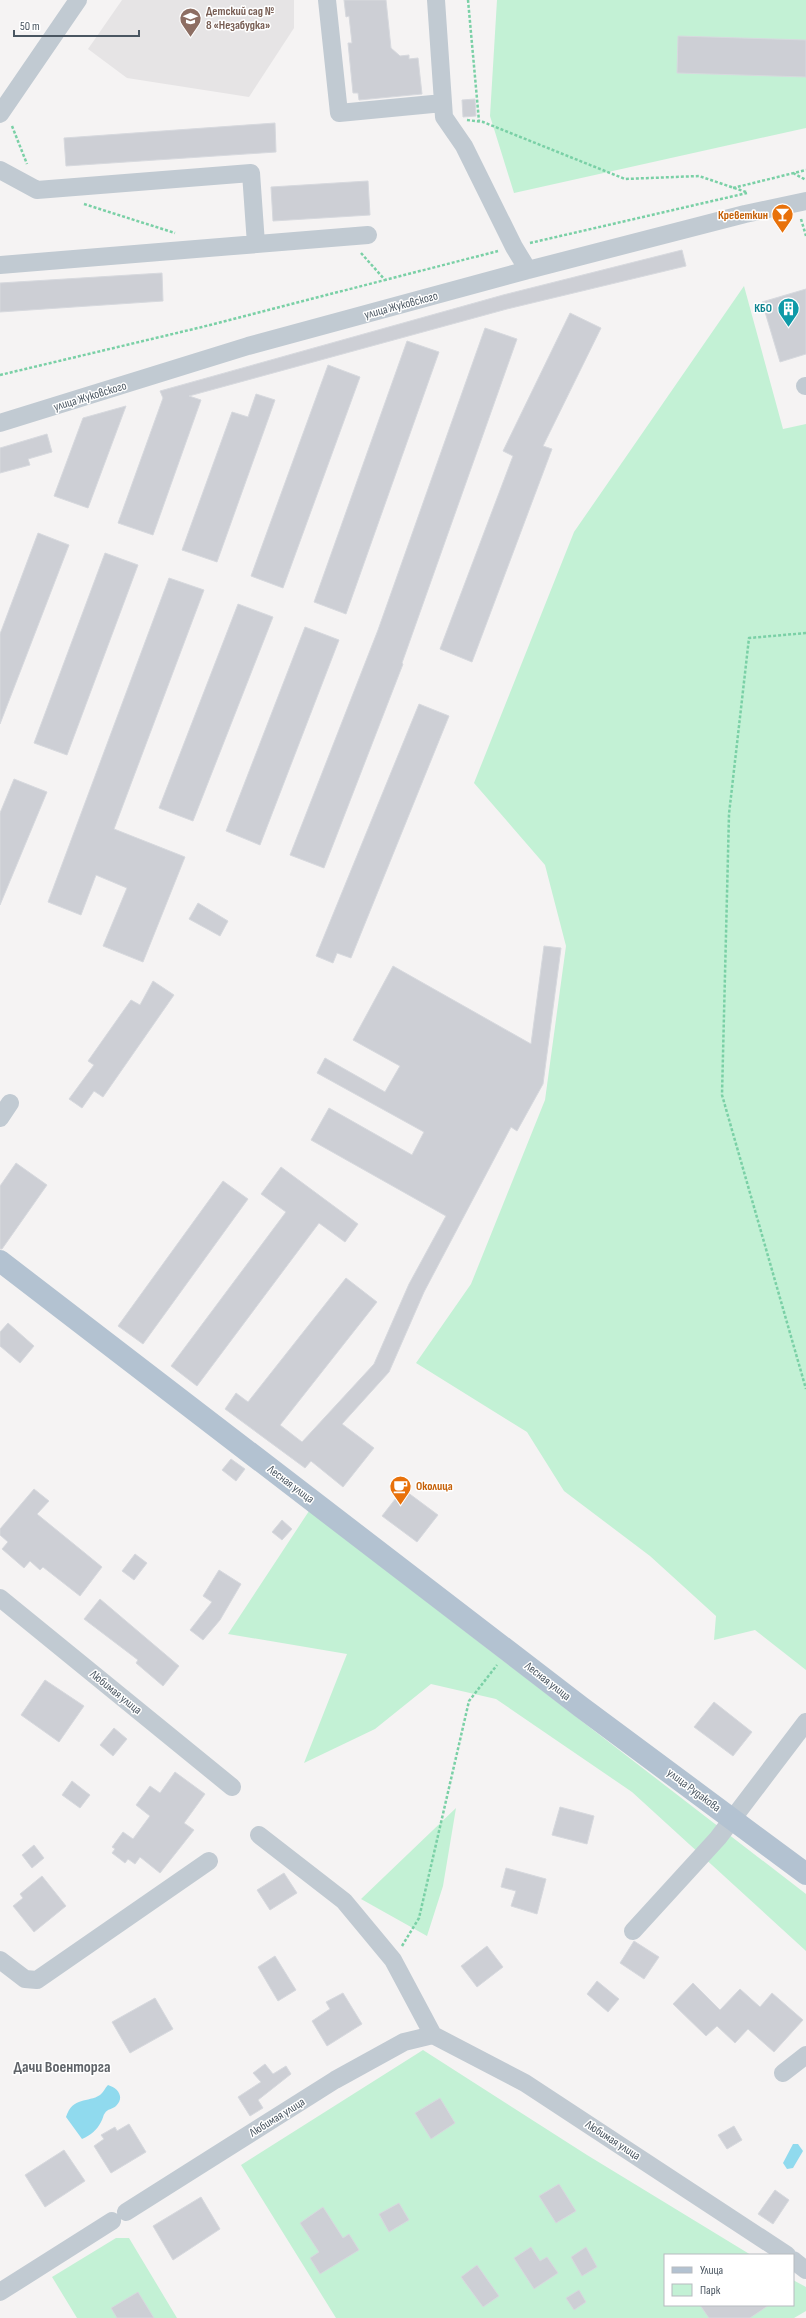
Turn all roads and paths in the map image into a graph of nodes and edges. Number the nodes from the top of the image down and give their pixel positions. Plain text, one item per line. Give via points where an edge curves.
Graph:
1 (78, 0) edge
2 (327, 0) edge
3 (436, 0) edge
4 (468, 0) edge
5 (443, 104) junction
6 (5, 108) edge
7 (0, 170) edge
8 (806, 170) edge
9 (793, 173) junction
10 (806, 180) edge
11 (733, 188) junction
12 (37, 190) junction
13 (747, 193) junction
14 (753, 195) dead end
15 (81, 203) dead end
16 (803, 207) edge
17 (177, 233) dead end
18 (368, 235) dead end
19 (806, 236) edge
20 (348, 237) junction
21 (256, 244) junction
22 (514, 247) junction
23 (0, 265) edge
24 (528, 270) junction
25 (385, 280) junction
26 (0, 375) edge
27 (0, 423) edge
28 (806, 634) edge
29 (0, 1261) edge
30 (806, 1389) edge
31 (0, 1598) edge
32 (509, 1651) junction
33 (581, 1706) joint
34 (806, 1722) edge
35 (232, 1787) dead end
36 (732, 1819) junction
37 (259, 1835) dead end
38 (210, 1861) dead end
39 (806, 1874) edge
40 (633, 1931) dead end
41 (0, 1960) edge
42 (393, 1960) junction
43 (433, 2035) junction
44 (806, 2055) edge
45 (783, 2073) dead end
46 (785, 2254) edge
47 (794, 2261) edge
48 (806, 2270) edge
49 (0, 2292) edge

1 - 6 street
2 - 5 street via 339,114
3 - 5 street
4 - 11 path via 479,121 625,180 699,176
5 - 22 street via 444,117 464,146
6 - 12 path
7 - 12 street
8 - 9 path
9 - 10 path
9 - 11 path
11 - 13 path
12 - 21 street via 252,173
13 - 14 path
13 - 22 path
15 - 17 path
16 - 19 path
16 - 24 street, улица Жуковского via 745,214
18 - 20 street
20 - 21 street
20 - 25 path
21 - 23 street
22 - 24 street
22 - 25 path
24 - 27 street, улица Жуковского via 248,346
25 - 26 path
28 - 30 path via 749,638 729,814 722,1095
29 - 32 main road, Лесная улица
31 - 35 street, Любимая улица
32 - 33 main road, Лесная улица
32 - 42 path via 469,1701 419,1918
33 - 36 main road, улица Рудакова
34 - 36 street
36 - 39 main road, улица Рудакова
36 - 40 street via 718,1838
37 - 42 street via 344,1901
38 - 41 street via 37,1980 25,1979
42 - 43 street
43 - 46 street, Любимая улица via 525,2083
43 - 49 street, Любимая улица via 404,2042 335,2080
44 - 45 street
47 - 48 street

